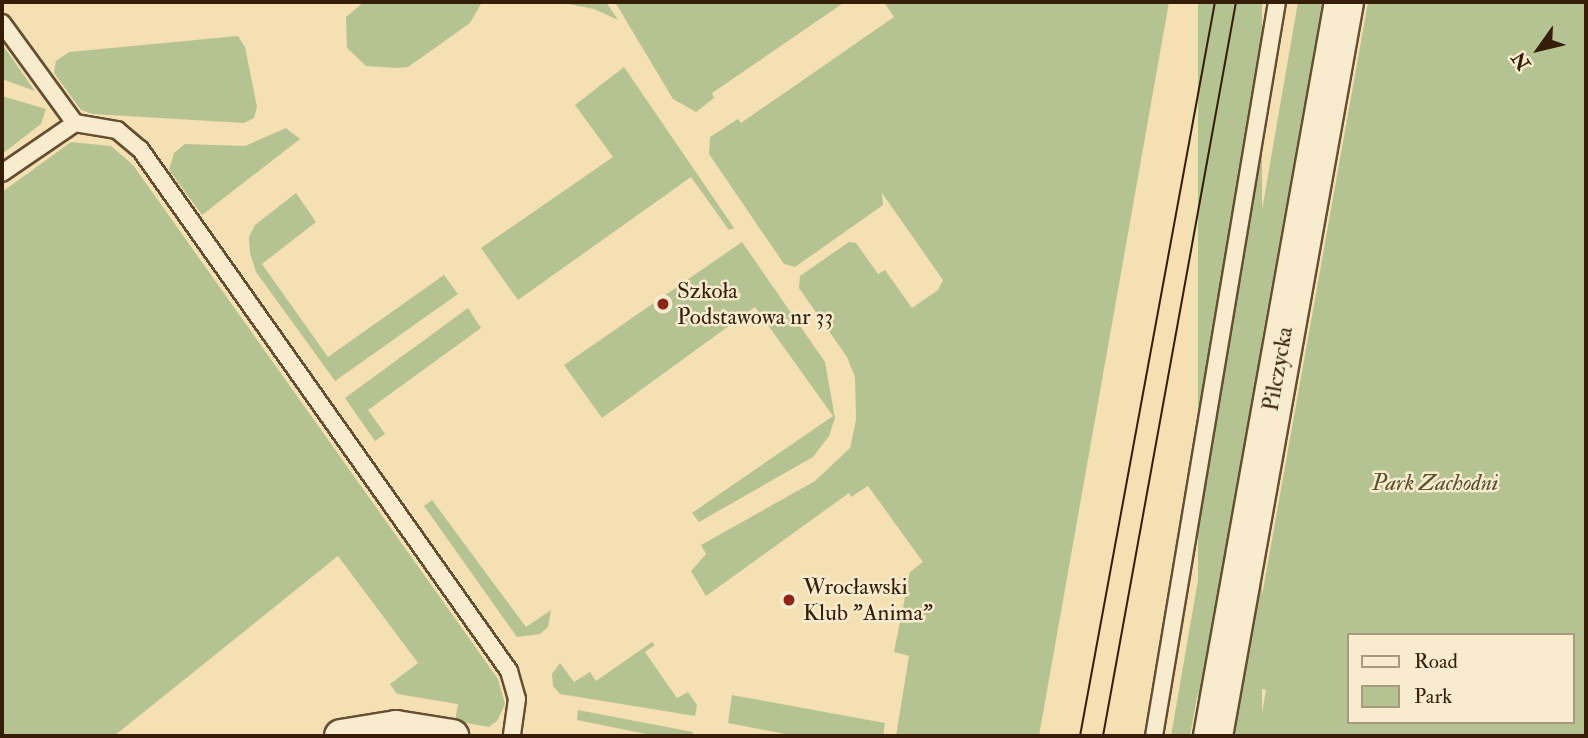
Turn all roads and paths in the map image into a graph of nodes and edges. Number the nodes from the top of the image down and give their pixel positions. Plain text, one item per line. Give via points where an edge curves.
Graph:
1 (1276, 2) edge
2 (1344, 2) edge
3 (2, 23) edge
4 (75, 123) junction
5 (2, 173) edge
6 (341, 736) edge
7 (452, 736) edge
8 (512, 736) edge
9 (1154, 736) edge
10 (1213, 736) edge

1 - 9 lane
2 - 10 street, Pilczycka
3 - 4 lane
4 - 5 lane
4 - 8 lane via 117,130 148,160 509,671 517,699
6 - 7 street via 396,727

